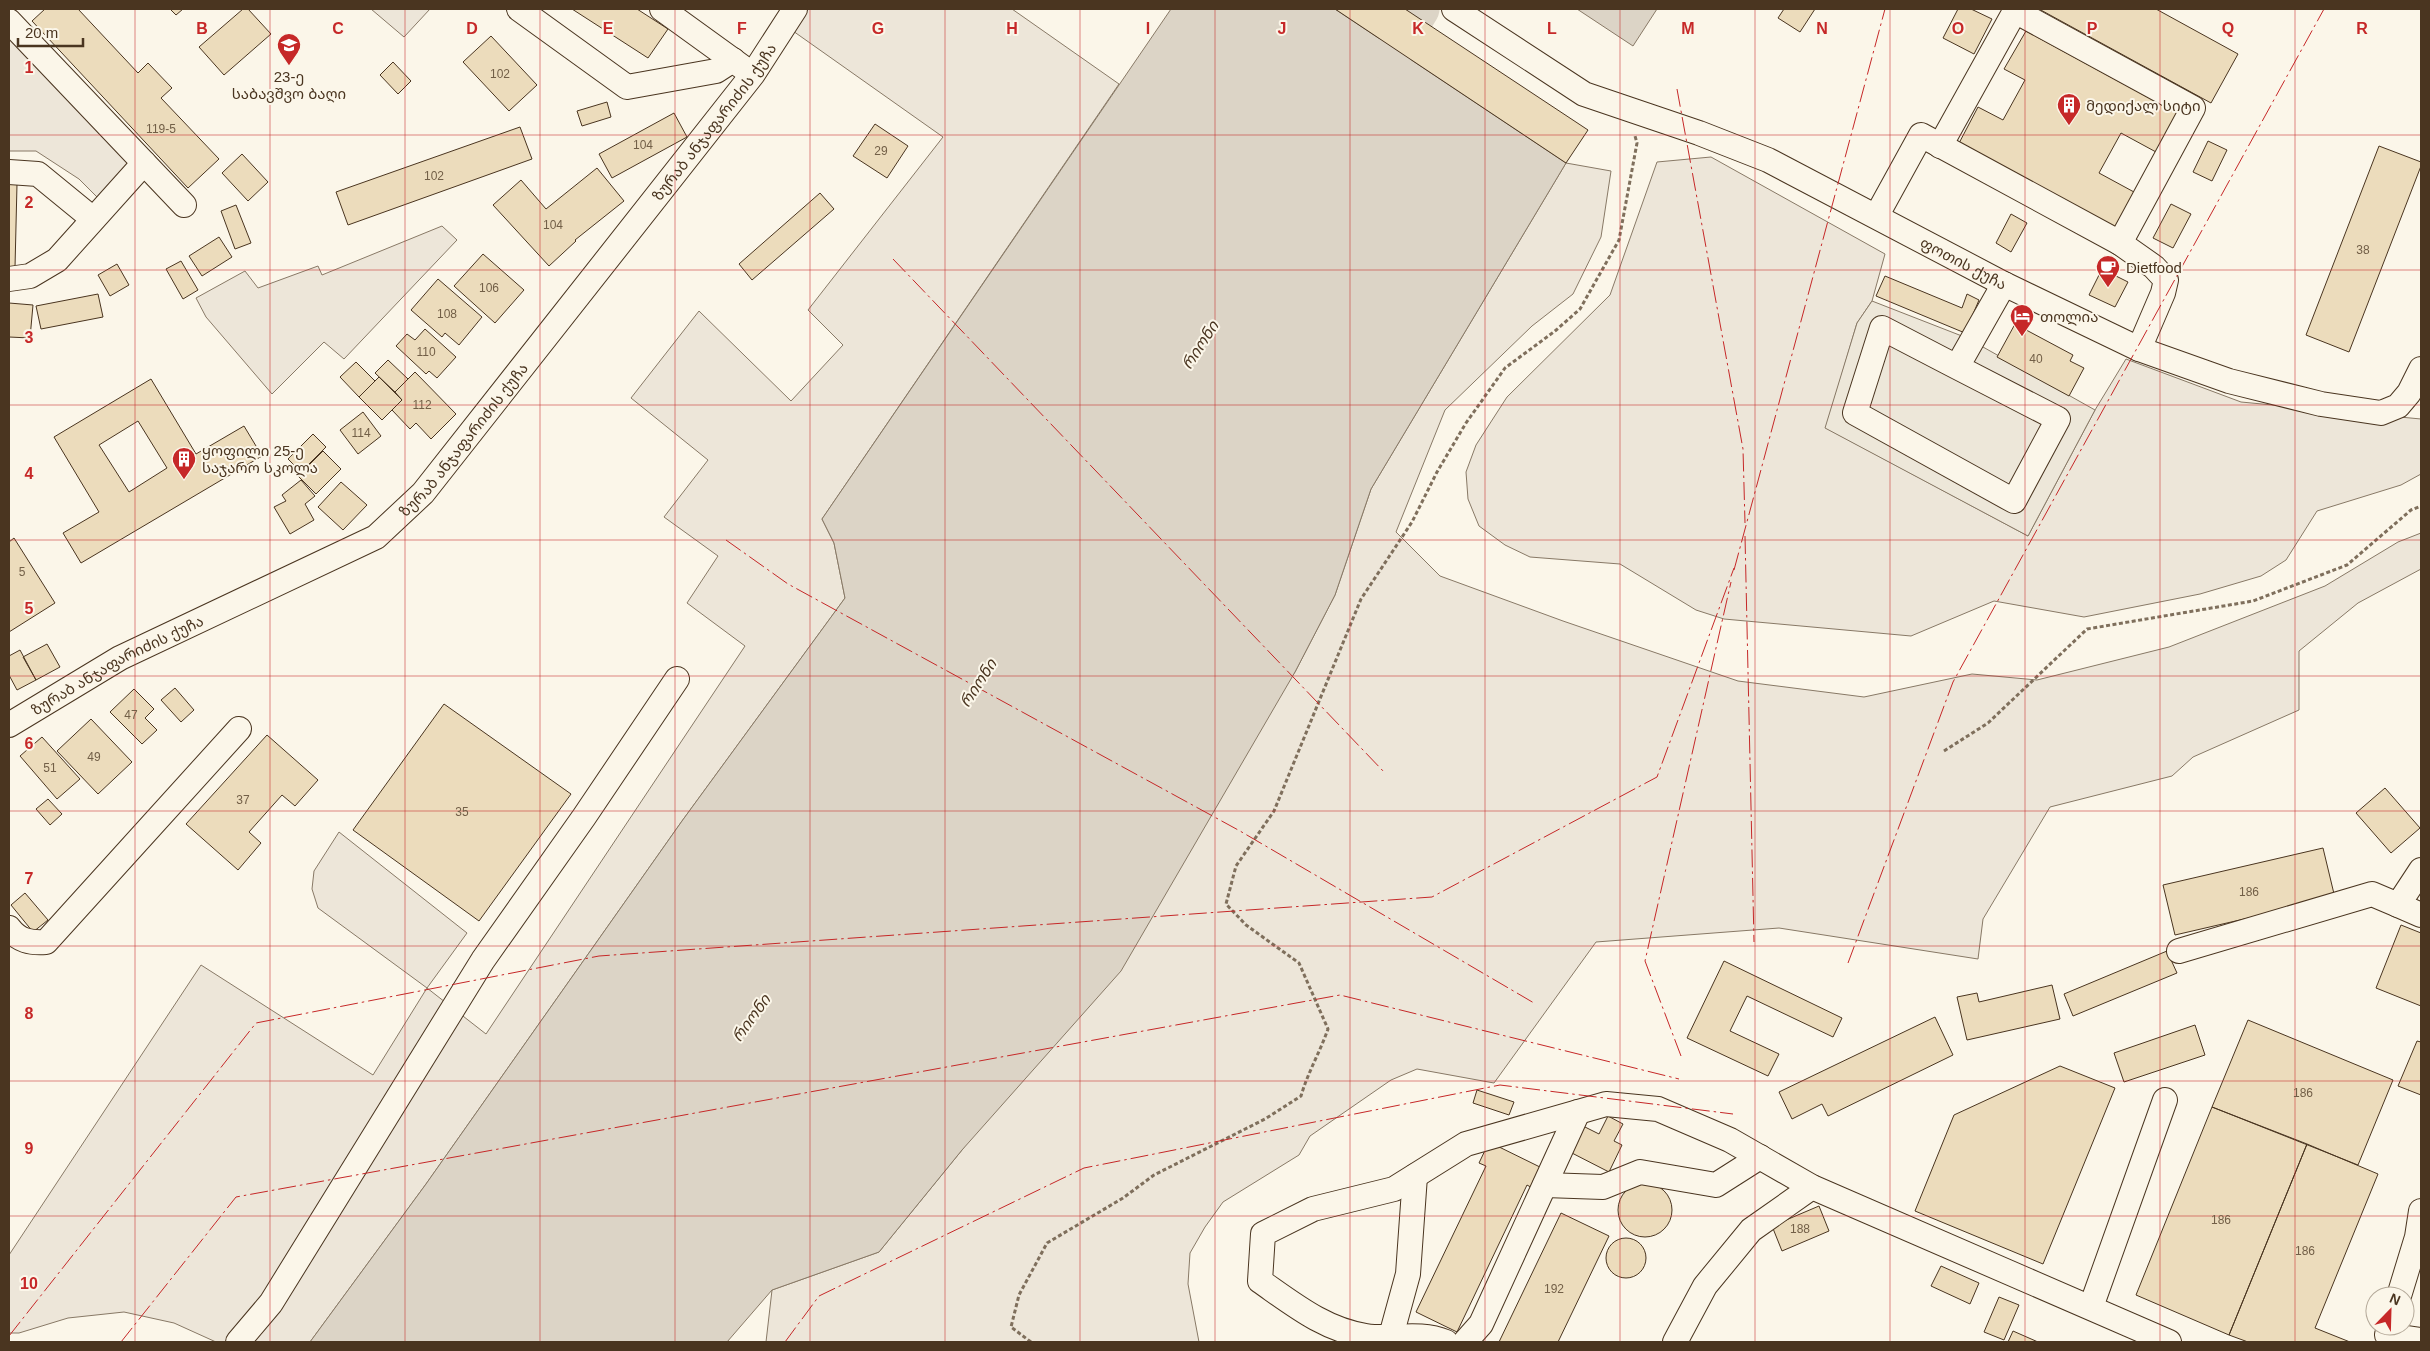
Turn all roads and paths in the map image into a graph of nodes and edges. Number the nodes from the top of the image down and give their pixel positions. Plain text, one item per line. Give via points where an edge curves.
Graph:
1 (519, 9) edge
2 (662, 9) edge
3 (795, 9) edge
4 (1454, 9) edge
5 (9, 21) edge
6 (733, 60) junction
7 (753, 74) junction
8 (1627, 109) junction
9 (1940, 146) junction
10 (144, 163) junction
11 (9, 172) edge
12 (184, 205) dead end
13 (1877, 215) junction
14 (93, 219) junction
15 (2120, 244) junction
16 (9, 279) edge
17 (2004, 284) junction
18 (2139, 349) junction
19 (1957, 367) junction
20 (2421, 369) edge
21 (2421, 506) edge
22 (677, 679) dead end
23 (9, 725) edge
24 (239, 729) dead end
25 (1944, 751) dead end
26 (2421, 870) edge
27 (2398, 905) junction
28 (2421, 915) edge
29 (9, 928) edge
30 (2179, 951) dead end
31 (2165, 1100) dead end
32 (1578, 1112) junction
33 (1760, 1157) junction
34 (1414, 1176) junction
35 (1545, 1185) junction
36 (1812, 1187) junction
37 (2421, 1211) edge
38 (2419, 1237) edge
39 (2402, 1286) edge
40 (2090, 1307) junction
41 (1391, 1336) junction
42 (2398, 1336) edge
43 (2421, 1340) edge
44 (238, 1342) edge
45 (1031, 1342) edge
46 (1446, 1342) edge
47 (1465, 1342) edge
48 (1675, 1342) edge
49 (2169, 1342) edge

1 - 6 street via 627,87 716,71
2 - 6 street
3 - 7 street, ზურაბ ანჯაფარიძის ქუჩა
4 - 8 street, ფოთის ქუჩა via 1584,94
5 - 10 street
6 - 7 street
7 - 23 street, ზურაბ ანჯაფარიძის ქუჩა via 423,492 376,536 120,658
8 - 13 street, ფოთის ქუჩა via 1768,160
8 - 45 path via 1637,143 1619,240 1580,309 1505,368 1466,423 1412,522 1361,599 1274,811 1236,866 1226,904 1246,925 1299,963 1328,1029 1301,1096 1265,1119 1154,1175 1123,1198 1047,1243 1019,1295 1011,1327
9 - 13 street via 1921,135
9 - 15 street
9 - 15 street via 2015,11 2032,20 2193,108
10 - 12 street
10 - 14 street
11 - 14 street via 38,174
13 - 17 street, ფოთის ქუჩა
14 - 16 street via 57,260 30,276
15 - 18 street via 2154,266 2166,280
17 - 18 street, ფოთის ქუჩა
17 - 19 street
18 - 20 street, ფოთის ქუჩა via 2229,381 2322,404 2381,413 2398,406 2410,393
19 - 19 street via 2058,419 2014,501 1855,413 1882,328
21 - 25 path via 2410,510 2347,565 2253,601 2087,629 1988,724
22 - 44 street via 482,960 271,1303
24 - 29 street via 46,942 31,943 16,937
26 - 27 street
27 - 28 street
27 - 30 street via 2372,894
31 - 40 street
32 - 33 street via 1606,1104 1658,1109 1730,1140
32 - 34 street via 1466,1144
32 - 35 street
33 - 35 street via 1716,1185 1640,1172 1603,1187
33 - 36 street
34 - 41 street via 1408,1274
34 - 41 street via 1394,1189 1313,1209 1263,1234 1260,1282 1314,1319 1366,1336
35 - 47 street via 1481,1324
36 - 40 street
36 - 48 street via 1750,1230 1705,1286
37 - 38 street
38 - 39 street
40 - 49 street
41 - 46 street via 1431,1336
42 - 43 street

